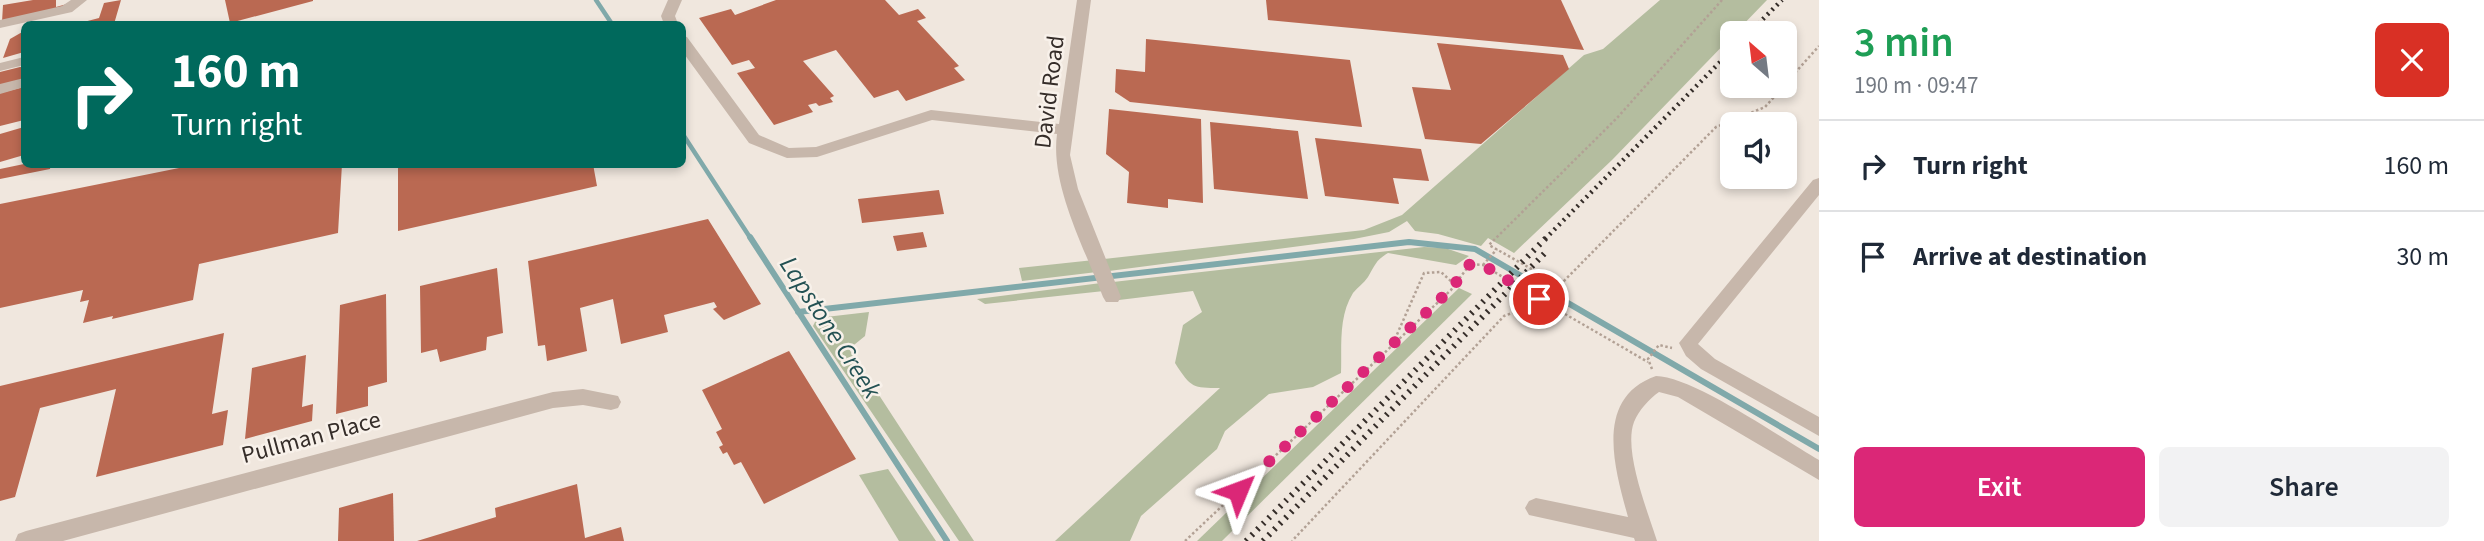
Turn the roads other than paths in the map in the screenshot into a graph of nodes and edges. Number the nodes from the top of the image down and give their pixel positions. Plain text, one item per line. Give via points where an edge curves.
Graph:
1 (80, 0) edge
2 (675, 0) edge
3 (1084, 0) edge
4 (670, 21) edge
5 (0, 24) edge
6 (686, 46) edge
7 (21, 62) edge
8 (0, 67) edge
9 (21, 84) edge
10 (0, 89) edge
11 (1064, 130) junction
12 (1819, 184) edge
13 (1112, 297) dead end
14 (611, 402) dead end
15 (1819, 427) edge
16 (1819, 471) edge
17 (1536, 508) dead end
18 (1644, 535) edge
19 (26, 541) edge

1 - 5 street via 67,9
2 - 4 street
3 - 11 street, David Road
6 - 11 street via 754,139 776,150 817,152 931,115
7 - 8 street
9 - 10 street
11 - 13 street, David Road via 1062,155 1070,189
12 - 15 street via 1688,342 1708,364
14 - 19 street, Pullman Place via 583,397 553,400
16 - 18 street via 1677,387 1662,383 1650,387 1624,419 1621,437
17 - 18 street

